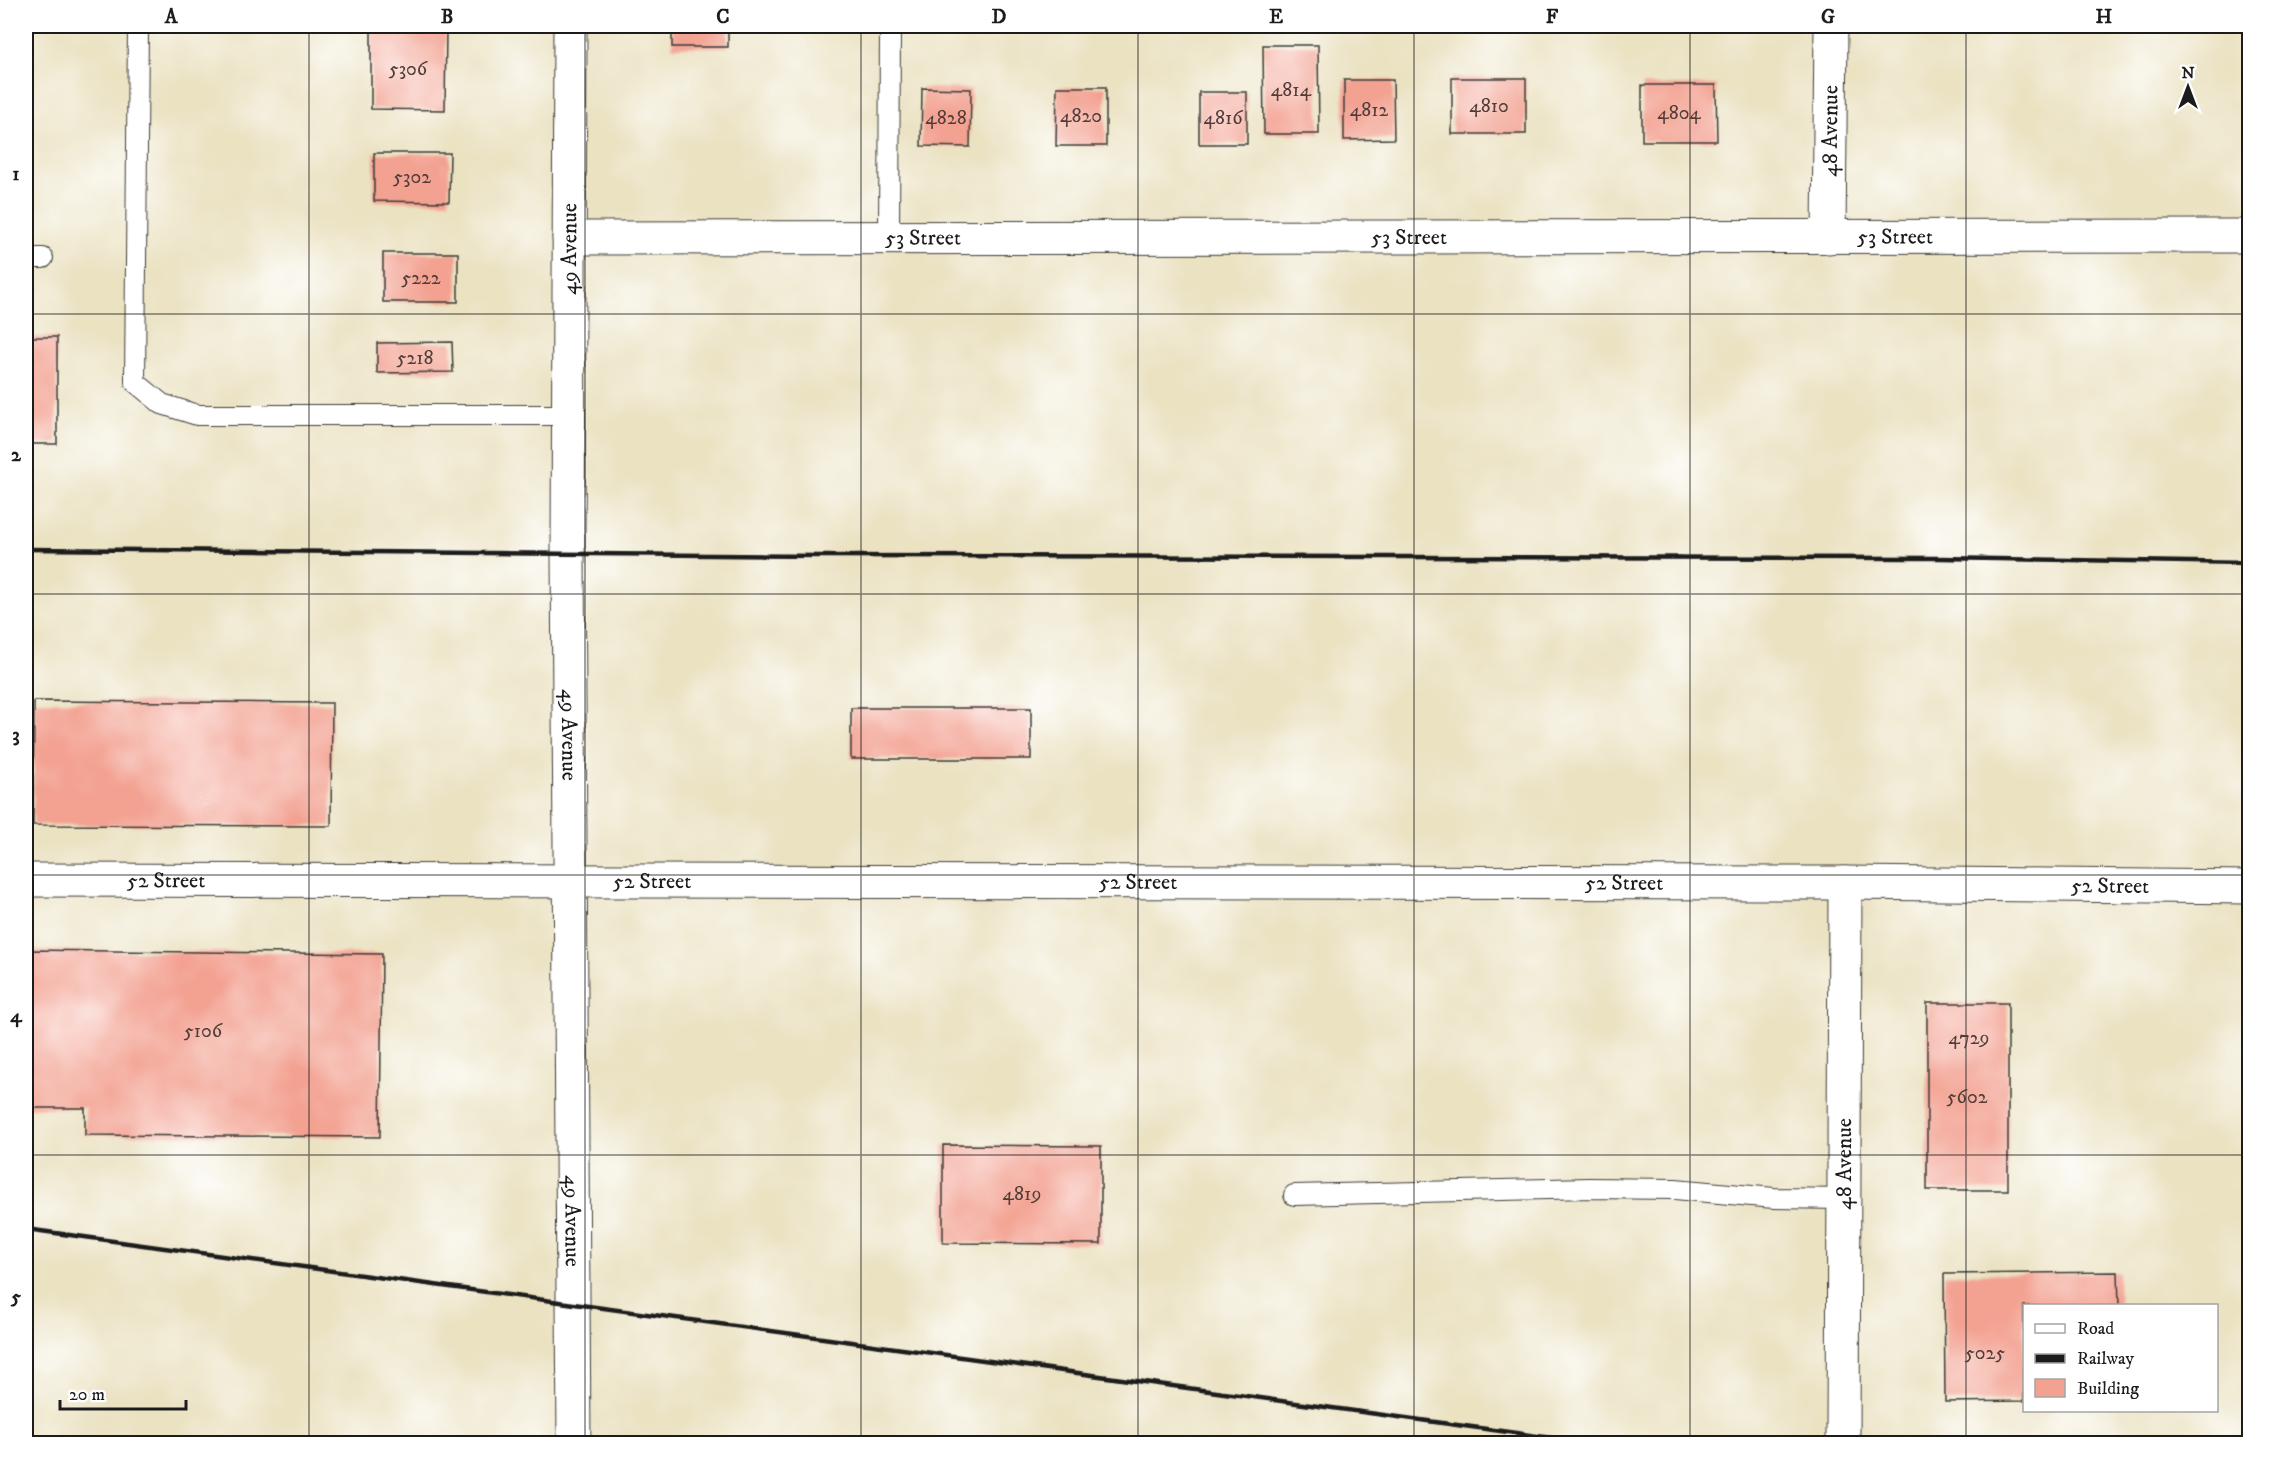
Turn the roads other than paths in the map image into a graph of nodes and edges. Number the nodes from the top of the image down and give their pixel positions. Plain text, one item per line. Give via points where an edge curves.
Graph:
1 (138, 26) edge
2 (570, 26) edge
3 (890, 26) edge
4 (1831, 26) edge
5 (2250, 236) edge
6 (889, 237) junction
7 (1829, 237) junction
8 (569, 238) junction
9 (569, 415) junction
10 (26, 880) edge
11 (571, 881) junction
12 (1845, 884) junction
13 (2250, 887) edge
14 (1294, 1195) dead end
15 (1844, 1199) junction
16 (574, 1443) edge
17 (1844, 1443) edge

1 - 9 lane via 135,382 162,404 197,415
2 - 8 street, 49 Avenue
3 - 6 lane
4 - 7 street, 48 Avenue
5 - 7 street, 53 Street
6 - 7 street, 53 Street
6 - 8 street, 53 Street
8 - 9 street, 49 Avenue
9 - 11 street, 49 Avenue
10 - 11 street, 52 Street
11 - 12 street, 52 Street
11 - 16 street, 49 Avenue
12 - 13 street, 52 Street
12 - 15 street, 48 Avenue
14 - 15 lane via 1600,1188
15 - 17 street, 48 Avenue

